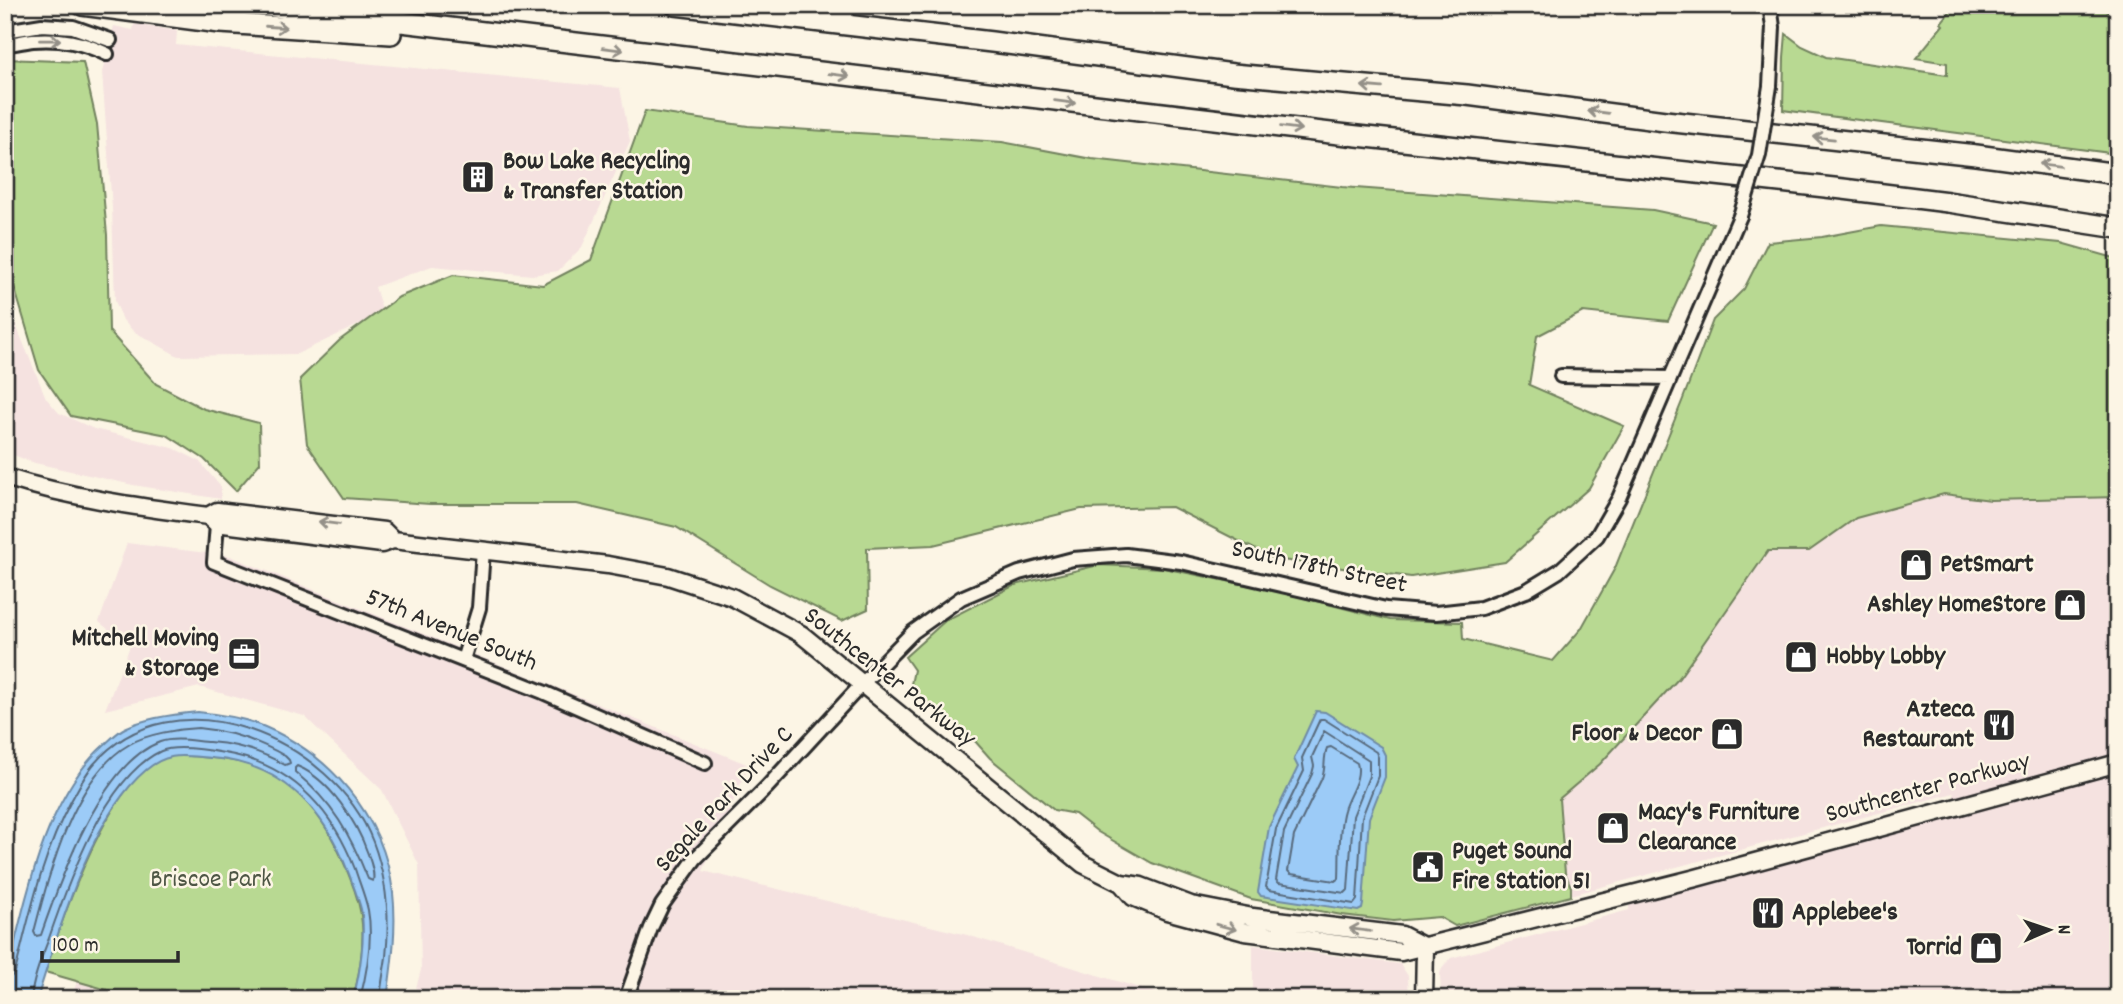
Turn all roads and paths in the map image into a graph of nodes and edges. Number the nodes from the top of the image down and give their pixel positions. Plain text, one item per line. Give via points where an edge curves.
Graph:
1 (82, 5) edge
2 (258, 5) edge
3 (675, 5) edge
4 (806, 5) edge
5 (1770, 5) edge
6 (5, 31) edge
7 (936, 35) junction
8 (110, 40) dead end
9 (545, 41) junction
10 (5, 44) edge
11 (107, 54) dead end
12 (2118, 174) edge
13 (2118, 228) edge
14 (1561, 376) dead end
15 (1670, 378) junction
16 (5, 477) edge
17 (213, 520) junction
18 (483, 550) junction
19 (463, 660) junction
20 (862, 684) junction
21 (705, 763) dead end
22 (2118, 763) edge
23 (1425, 947) junction
24 (626, 999) edge
25 (1424, 999) edge

1 -> 9 highway via 220,23
2 - 9 highway
3 - 7 highway
4 - 7 highway
5 - 15 street, South 178th Street, bridge via 1770,86 1759,155 1740,216
6 - 8 street via 42,25 73,27
12 -> 7 highway via 1467,95 1233,74
9 -> 13 highway via 1843,189
10 -> 11 street via 68,40
14 - 15 street
15 - 20 street, South 178th Street via 1619,498 1597,536 1559,571 1526,591 1480,608 1436,613 1386,609 1181,562 1126,555 1073,559 1019,573 961,598 914,632
16 - 17 main road, Southcenter Parkway via 93,499
17 - 18 main road, Southcenter Parkway via 217,511 334,523 384,531 393,540
17 - 19 street, 57th Avenue South via 214,562
18 - 19 street via 479,608
18 - 20 main road, Southcenter Parkway via 656,574 732,597 801,634
19 - 21 street, 57th Avenue South
20 - 23 main road, Southcenter Parkway via 1083,864 1121,883 1133,897 1245,932 1401,953
20 - 24 street, Segale Park Drive C via 683,874 651,928
22 - 23 main road, Southcenter Parkway
23 - 25 main road

